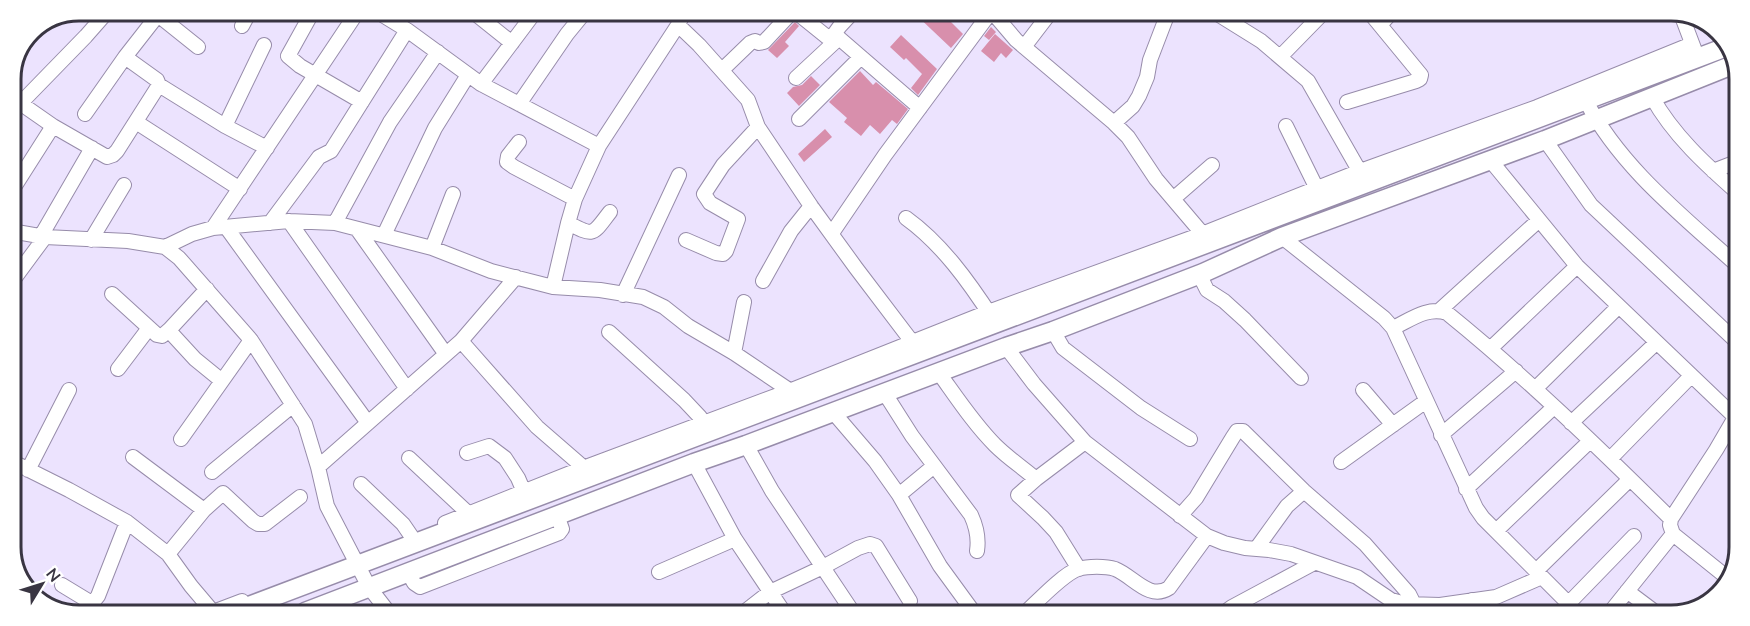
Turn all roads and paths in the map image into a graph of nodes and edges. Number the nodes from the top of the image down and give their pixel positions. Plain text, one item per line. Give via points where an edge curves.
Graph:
1 (99, 21) edge
2 (153, 21) edge
3 (168, 21) edge
4 (245, 21) edge
5 (307, 21) edge
6 (351, 21) edge
7 (392, 21) edge
8 (484, 21) edge
9 (528, 21) edge
10 (578, 21) edge
11 (680, 21) edge
12 (785, 21) edge
13 (806, 21) edge
14 (845, 21) edge
15 (984, 21) edge
16 (999, 21) edge
17 (1044, 21) edge
18 (1165, 21) edge
19 (1229, 21) edge
20 (1315, 21) edge
21 (1377, 21) edge
22 (1384, 21) edge
23 (1684, 23) edge
24 (678, 25) junction
25 (1380, 25) junction
26 (242, 26) dead end
27 (407, 30) junction
28 (836, 38) junction
29 (512, 43) junction
30 (264, 45) dead end
31 (1024, 46) junction
32 (198, 47) dead end
33 (1719, 47) edge
34 (1695, 51) junction
35 (438, 52) junction
36 (125, 57) junction
37 (861, 57) junction
38 (1280, 57) junction
39 (1728, 67) edge
40 (722, 70) junction
41 (315, 75) junction
42 (468, 75) junction
43 (796, 78) dead end
44 (481, 84) junction
45 (159, 85) junction
46 (1653, 97) junction
47 (1586, 101) junction
48 (21, 102) edge
49 (362, 102) junction
50 (1347, 102) dead end
51 (519, 104) junction
52 (920, 108) junction
53 (21, 111) edge
54 (85, 114) dead end
55 (799, 119) dead end
56 (1595, 119) junction
57 (136, 122) junction
58 (1114, 123) junction
59 (53, 126) junction
60 (225, 126) junction
61 (1286, 126) dead end
62 (758, 127) junction
63 (1545, 140) junction
64 (519, 142) dead end
65 (599, 146) junction
66 (92, 148) junction
67 (267, 148) junction
68 (1491, 160) junction
69 (1212, 165) dead end
70 (1729, 165) edge
71 (1713, 171) junction
72 (679, 175) dead end
73 (21, 176) edge
74 (1363, 177) junction
75 (124, 185) dead end
76 (1729, 186) edge
77 (240, 189) junction
78 (453, 194) dead end
79 (1319, 194) junction
80 (575, 199) junction
81 (1173, 199) junction
82 (811, 206) junction
83 (610, 212) dead end
84 (906, 218) dead end
85 (1539, 220) junction
86 (289, 221) junction
87 (270, 223) junction
88 (335, 223) junction
89 (568, 223) junction
90 (219, 228) junction
91 (357, 229) junction
92 (21, 233) edge
93 (832, 233) junction
94 (384, 235) junction
95 (43, 236) junction
96 (1282, 237) junction
97 (1206, 238) junction
98 (91, 240) junction
99 (686, 240) dead end
100 (165, 247) junction
101 (432, 248) junction
102 (1729, 258) edge
103 (1577, 266) junction
104 (21, 268) edge
105 (1203, 273) junction
106 (516, 277) junction
107 (763, 281) dead end
108 (553, 287) junction
109 (207, 289) junction
110 (112, 294) dead end
111 (622, 295) junction
112 (744, 302) dead end
113 (1618, 307) junction
114 (1440, 310) junction
115 (992, 318) junction
116 (149, 328) junction
117 (1393, 328) junction
118 (170, 329) junction
119 (1053, 331) junction
120 (609, 332) dead end
121 (1729, 334) edge
122 (251, 340) junction
123 (461, 341) junction
124 (1656, 342) junction
125 (916, 347) junction
126 (1006, 347) junction
127 (1491, 348) junction
128 (446, 353) junction
129 (734, 353) junction
130 (118, 369) dead end
131 (1516, 371) junction
132 (939, 373) junction
133 (1691, 376) junction
134 (1301, 378) dead end
135 (222, 381) junction
136 (407, 389) junction
137 (1535, 389) junction
138 (69, 390) dead end
139 (1364, 390) dead end
140 (884, 392) junction
141 (794, 394) junction
142 (1426, 401) junction
143 (293, 405) junction
144 (1554, 407) junction
145 (1729, 410) edge
146 (833, 412) junction
147 (368, 423) junction
148 (1571, 423) junction
149 (1393, 425) junction
150 (705, 428) junction
151 (1729, 428) edge
152 (1441, 435) junction
153 (181, 439) dead end
154 (1190, 439) dead end
155 (1590, 441) junction
156 (1085, 442) junction
157 (746, 445) junction
158 (467, 453) dead end
159 (133, 457) dead end
160 (409, 458) dead end
161 (1610, 459) junction
162 (1341, 462) dead end
163 (694, 463) junction
164 (934, 465) junction
165 (21, 466) edge
166 (318, 467) junction
167 (28, 470) junction
168 (212, 472) dead end
169 (589, 472) junction
170 (1036, 479) junction
171 (1630, 479) junction
172 (361, 484) dead end
173 (1466, 489) junction
174 (1304, 491) junction
175 (899, 495) junction
176 (526, 496) junction
177 (300, 497) dead end
178 (204, 510) junction
179 (1180, 516) junction
180 (470, 518) junction
181 (1671, 519) junction
182 (127, 522) junction
183 (1496, 531) junction
184 (1673, 534) junction
185 (1207, 536) junction
186 (1634, 536) dead end
187 (414, 539) junction
188 (735, 539) junction
189 (1256, 549) junction
190 (977, 551) dead end
191 (168, 554) junction
192 (355, 562) junction
193 (1314, 563) junction
194 (823, 567) junction
195 (1079, 569) junction
196 (659, 572) dead end
197 (1539, 574) junction
198 (1722, 574) edge
199 (62, 585) dead end
200 (369, 587) junction
201 (1627, 591) junction
202 (770, 592) junction
203 (1472, 600) junction
204 (910, 601) dead end
205 (1414, 604) junction
206 (1568, 604) joint
207 (207, 605) edge
208 (233, 605) edge
209 (250, 605) edge
210 (323, 605) edge
211 (383, 605) edge
212 (754, 605) edge
213 (779, 605) edge
214 (848, 605) edge
215 (968, 605) edge
216 (1034, 605) edge
217 (1243, 605) edge
218 (1418, 605) edge
219 (1456, 605) edge
220 (1475, 605) edge
221 (1616, 605) edge
222 (1646, 605) edge

1 - 48 street
2 - 36 street
3 - 32 street
4 - 26 street
5 - 41 street via 288,56
6 - 41 street
7 - 27 street
8 - 29 street
9 - 29 street
10 - 51 street
11 - 24 street
12 - 40 street via 764,42 750,43
13 - 28 street via 827,37
14 - 28 street
15 - 52 street
16 - 31 street
17 - 31 street
18 - 58 street via 1139,96
19 - 38 street
20 - 38 street
21 - 25 street
22 - 25 street
23 - 34 street
24 - 40 street
24 - 65 street
25 - 50 street via 1421,75 1420,79
27 - 35 street
27 - 49 street
28 - 37 street
28 - 43 street
29 - 44 street
30 - 60 street
31 - 58 street
33 - 34 main road
34 - 47 main road
34 - 74 street via 1537,107
35 - 42 street
35 - 88 street via 390,122
36 - 45 street
36 - 54 street
37 - 52 street
37 - 55 street
38 - 74 street via 1308,81
39 - 46 main road
40 - 62 street via 748,100
41 - 49 street
41 - 67 street
42 - 44 street
42 - 94 street via 435,128
44 - 51 street
45 - 57 street
45 - 60 street
46 - 56 main road
46 - 71 street via 1670,126
47 - 56 street
47 - 74 main road
49 - 87 street via 332,151 319,158
51 - 65 street
52 - 93 street
53 - 59 street
56 - 63 main road
56 - 102 street via 1639,175
57 - 66 street via 113,155 107,157
57 - 77 street
58 - 81 street via 1128,136
59 - 66 street
59 - 73 street
60 - 67 street
61 - 79 street
62 - 82 street
62 - 99 street via 723,165 704,194 710,203 738,219 726,251 716,253
63 - 68 main road
63 - 121 street via 1591,205
64 - 80 street via 507,162
65 - 80 street
66 - 95 street
67 - 77 street
68 - 85 street
68 - 96 main road
69 - 81 street
70 - 71 street
71 - 76 street
72 - 111 street
74 - 79 main road
75 - 98 street
77 - 90 street
78 - 101 street
79 - 97 main road
80 - 89 street
81 - 97 street
82 - 93 street
82 - 107 street via 791,231
83 - 89 street via 594,231 587,233
84 - 115 street via 966,279
85 - 103 street
85 - 114 street
86 - 87 street
86 - 88 street
86 - 136 street
87 - 90 street
88 - 91 street
89 - 108 street
90 - 100 street via 192,234
90 - 147 street
91 - 94 street
91 - 128 street
92 - 95 street
93 - 125 street
94 - 101 street
95 - 98 street
95 - 104 street
96 - 105 main road
96 - 117 street
97 - 115 main road
98 - 100 street
100 - 109 street
101 - 106 street
103 - 113 street
103 - 127 street
105 - 119 main road
105 - 134 street via 1207,290 1245,320
106 - 108 street
106 - 123 street
108 - 111 street
109 - 118 street
109 - 122 street
110 - 116 street
111 - 129 street via 643,297 664,307
112 - 129 street
113 - 124 street
113 - 137 street
114 - 117 street via 1429,310
114 - 127 street
115 - 125 main road
116 - 118 street via 162,336
116 - 130 street
117 - 142 street
118 - 135 street
119 - 126 main road
119 - 154 street via 1063,348 1141,408
120 - 150 street via 684,400
122 - 135 street
122 - 143 street
123 - 128 street
123 - 169 street via 537,427
124 - 133 street
124 - 148 street
125 - 141 main road
126 - 132 main road
126 - 156 street
127 - 131 street
128 - 136 street
129 - 141 street
131 - 137 street
131 - 152 street
132 - 140 main road
132 - 170 street via 994,444
133 - 145 street
133 - 161 street
135 - 153 street
136 - 147 street
137 - 144 street
138 - 167 street
139 - 149 street
140 - 146 main road
140 - 164 street
141 - 150 main road
142 - 149 street
142 - 152 street
143 - 166 street via 305,424
143 - 168 street
144 - 148 street
144 - 173 street
146 - 157 main road
146 - 175 street via 876,461
147 - 166 street
148 - 155 street
149 - 162 street
150 - 169 main road
151 - 181 street
152 - 173 street
155 - 161 street
155 - 183 street
156 - 170 street
156 - 179 street
157 - 163 main road
157 - 194 street
158 - 176 street via 489,446 505,458
159 - 178 street
160 - 180 street
161 - 171 street
163 - 188 street
163 - 200 main road via 557,516 465,560 408,572
164 - 175 street
164 - 190 street via 977,527
165 - 167 street
166 - 192 street via 327,506
167 - 182 street
169 - 176 main road
170 - 195 street via 1018,495 1056,532
171 - 181 street
171 - 197 street
172 - 187 street
173 - 183 street
174 - 179 street via 1243,431 1237,431 1196,498
174 - 189 street via 1287,506
174 - 205 street via 1365,544
175 - 215 street
176 - 180 main road
177 - 178 street via 265,524 253,521 223,493
178 - 191 street
179 - 185 street
180 - 187 main road
181 - 184 street
182 - 191 street
182 - 199 street via 94,601
183 - 197 street
184 - 198 street
184 - 201 street
185 - 189 street
185 - 195 street via 1168,588 1158,593 1114,568
186 - 206 street
187 - 192 main road
188 - 196 street
188 - 202 street
189 - 193 street via 1291,554
191 - 207 street
192 - 200 street
192 - 208 street
192 - 209 main road
193 - 205 street via 1357,577 1391,600
193 - 217 street
194 - 202 street
194 - 204 street via 858,548 876,546
194 - 214 street
195 - 216 street
197 - 203 street via 1496,597
197 - 206 street
200 - 210 main road
200 - 211 street
201 - 221 street
201 - 222 street
202 - 212 street
202 - 213 street
203 - 219 street
203 - 220 street
205 - 218 street

